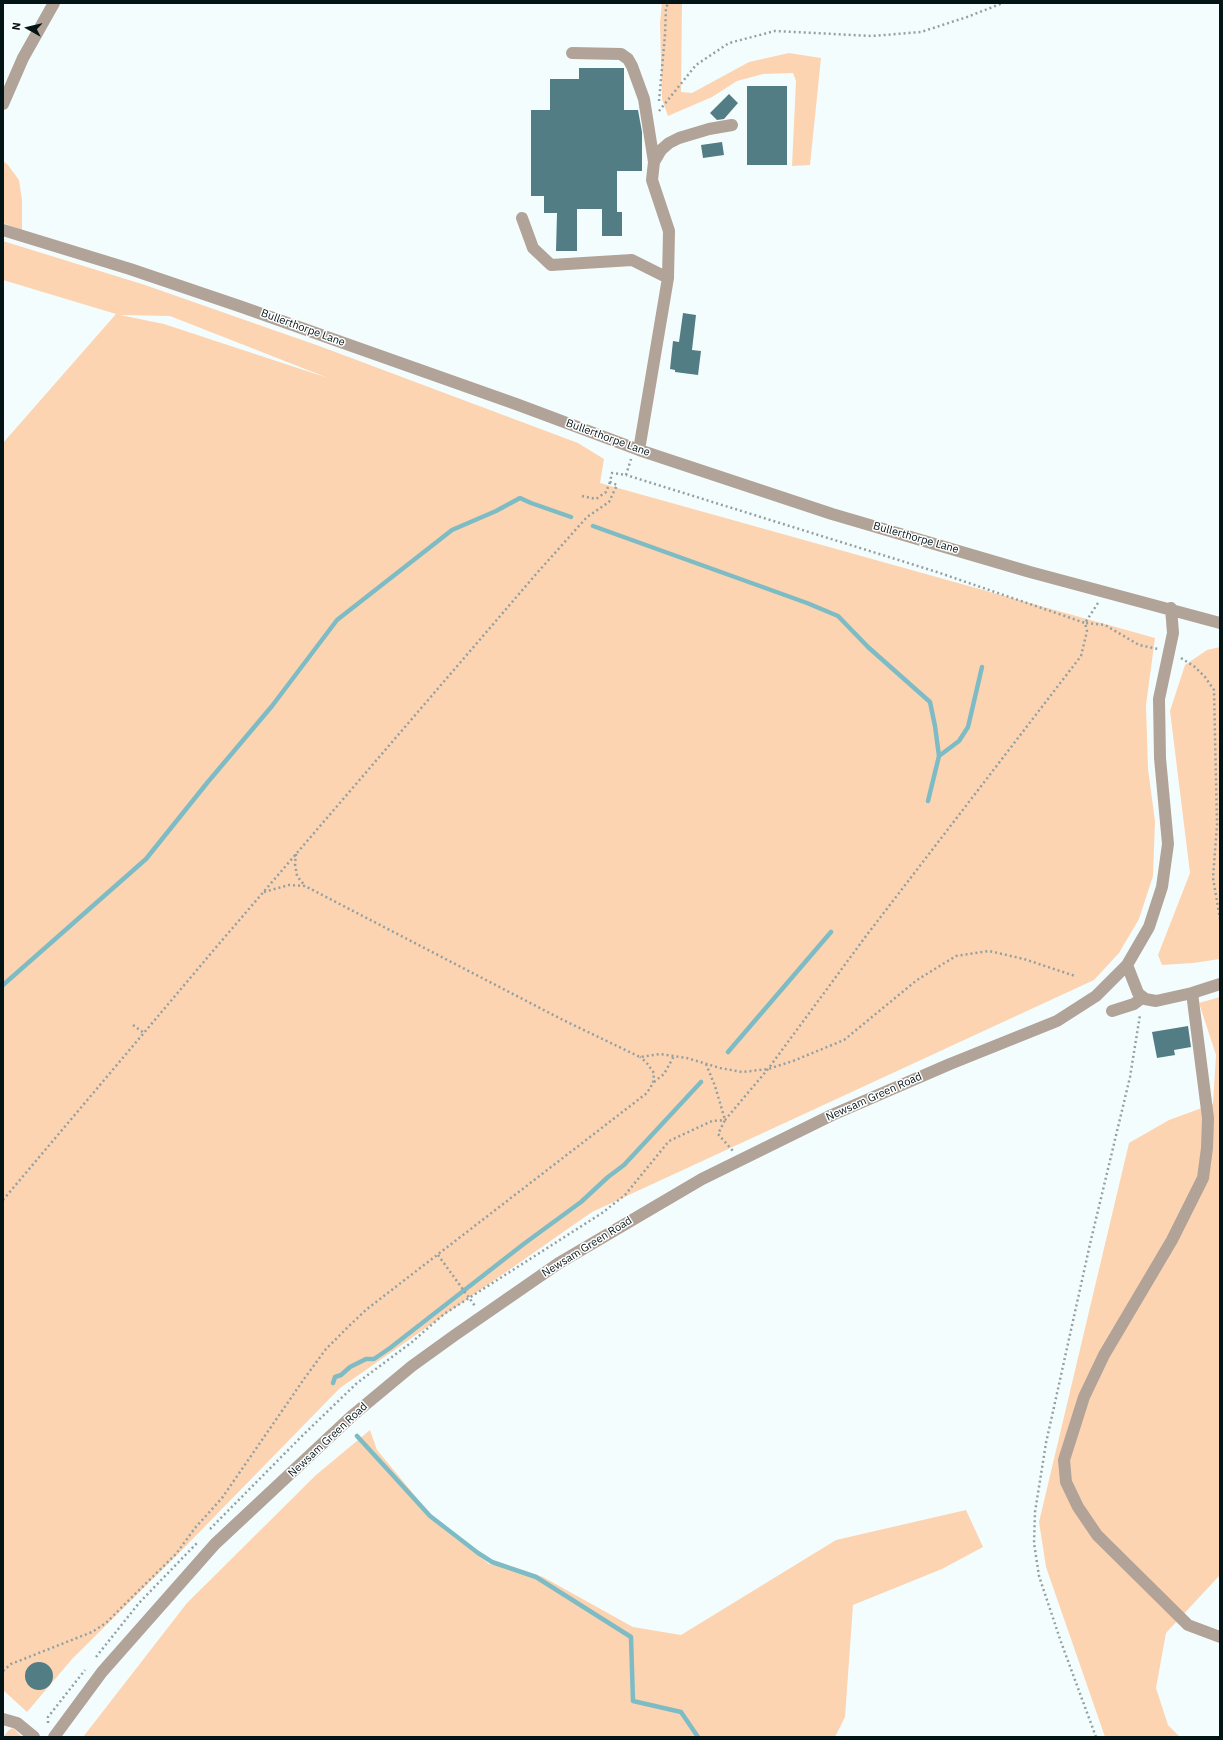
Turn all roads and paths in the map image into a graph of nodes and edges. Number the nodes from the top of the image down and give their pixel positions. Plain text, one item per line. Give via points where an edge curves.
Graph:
1 (54, 3) edge
2 (669, 3) edge
3 (1003, 3) edge
4 (572, 54) dead end
5 (3, 104) edge
6 (732, 125) dead end
7 (654, 162) junction
8 (522, 218) dead end
9 (3, 230) edge
10 (668, 278) junction
11 (637, 449) junction
12 (626, 476) junction
13 (610, 482) junction
14 (582, 496) dead end
15 (1105, 591) junction
16 (1171, 608) junction
17 (1085, 623) junction
18 (1220, 623) edge
19 (1170, 651) junction
20 (297, 853) junction
21 (305, 886) junction
22 (263, 892) junction
23 (1220, 919) edge
24 (1127, 965) junction
25 (1075, 976) dead end
26 (1220, 984) edge
27 (1192, 993) junction
28 (1143, 997) junction
29 (1112, 1011) dead end
30 (132, 1025) dead end
31 (144, 1033) junction
32 (674, 1056) junction
33 (640, 1057) junction
34 (705, 1064) junction
35 (768, 1069) junction
36 (653, 1082) junction
37 (725, 1120) junction
38 (741, 1160) junction
39 (3, 1200) edge
40 (438, 1255) junction
41 (469, 1298) junction
42 (205, 1534) dead end
43 (200, 1540) dead end
44 (1220, 1637) edge
45 (91, 1663) dead end
46 (86, 1669) dead end
47 (3, 1671) edge
48 (3, 1719) edge
49 (51, 1734) edge
50 (34, 1737) edge
51 (1096, 1737) edge

1 - 5 street via 23,58
2 - 3 path via 666,7 658,113 696,65 729,43 775,31 872,36 921,32
4 - 7 street via 621,54 628,59 644,99
6 - 7 street via 679,138 660,150
7 - 10 street via 652,180 669,231
8 - 10 street via 533,248 551,265 632,260
9 - 11 street, Bullerthorpe Lane via 242,307
10 - 11 street
11 - 12 path
11 - 15 street, Bullerthorpe Lane via 832,514 1030,572
12 - 13 path via 612,473
12 - 17 path via 937,572
13 - 14 path via 606,492 596,499
13 - 20 path via 617,485 609,502 588,517 538,573
15 - 16 street, Bullerthorpe Lane
15 - 17 path
16 - 18 street, Bullerthorpe Lane
16 - 19 street, Newsam Green Road via 1173,633
17 - 19 path via 1105,625 1139,644
17 - 35 path via 1087,631 1081,656 866,936
19 - 23 path via 1195,667 1214,690 1217,825 1213,878
19 - 24 street, Newsam Green Road via 1159,699 1160,758 1168,844 1162,887 1151,921
20 - 21 path via 297,876
20 - 22 path
21 - 22 path via 289,885
21 - 33 path via 563,1020
22 - 31 path
24 - 28 street via 1138,993
24 - 38 street, Newsam Green Road via 1096,996 1057,1021 832,1115
25 - 35 path via 1024,959 989,951 956,956 917,980 844,1040
26 - 27 street
27 - 28 street via 1156,1001
27 - 44 street via 1208,1118 1203,1178 1172,1240 1104,1355 1084,1397 1064,1460 1066,1482 1078,1507 1097,1536 1188,1625
28 - 29 street via 1134,1004
28 - 51 path via 1130,1077 1046,1443 1035,1512 1034,1543 1039,1576
30 - 31 path
31 - 39 path
32 - 33 path via 660,1054
32 - 34 path
32 - 36 path via 664,1074
33 - 36 path via 654,1073
34 - 35 path via 742,1072
34 - 37 path via 715,1086
35 - 37 path
36 - 40 path via 647,1094
37 - 38 path via 718,1134
37 - 41 path via 712,1121 669,1141 625,1195 602,1213
38 - 49 street, Newsam Green Road via 695,1183 559,1263 418,1362 353,1415 215,1544
40 - 41 path
40 - 47 path via 367,1309 326,1350 222,1498 176,1554 106,1623 92,1632 11,1664
41 - 42 path via 444,1314 412,1342 357,1383
43 - 45 path via 139,1603
46 - 49 path via 48,1716
48 - 50 street via 16,1723

